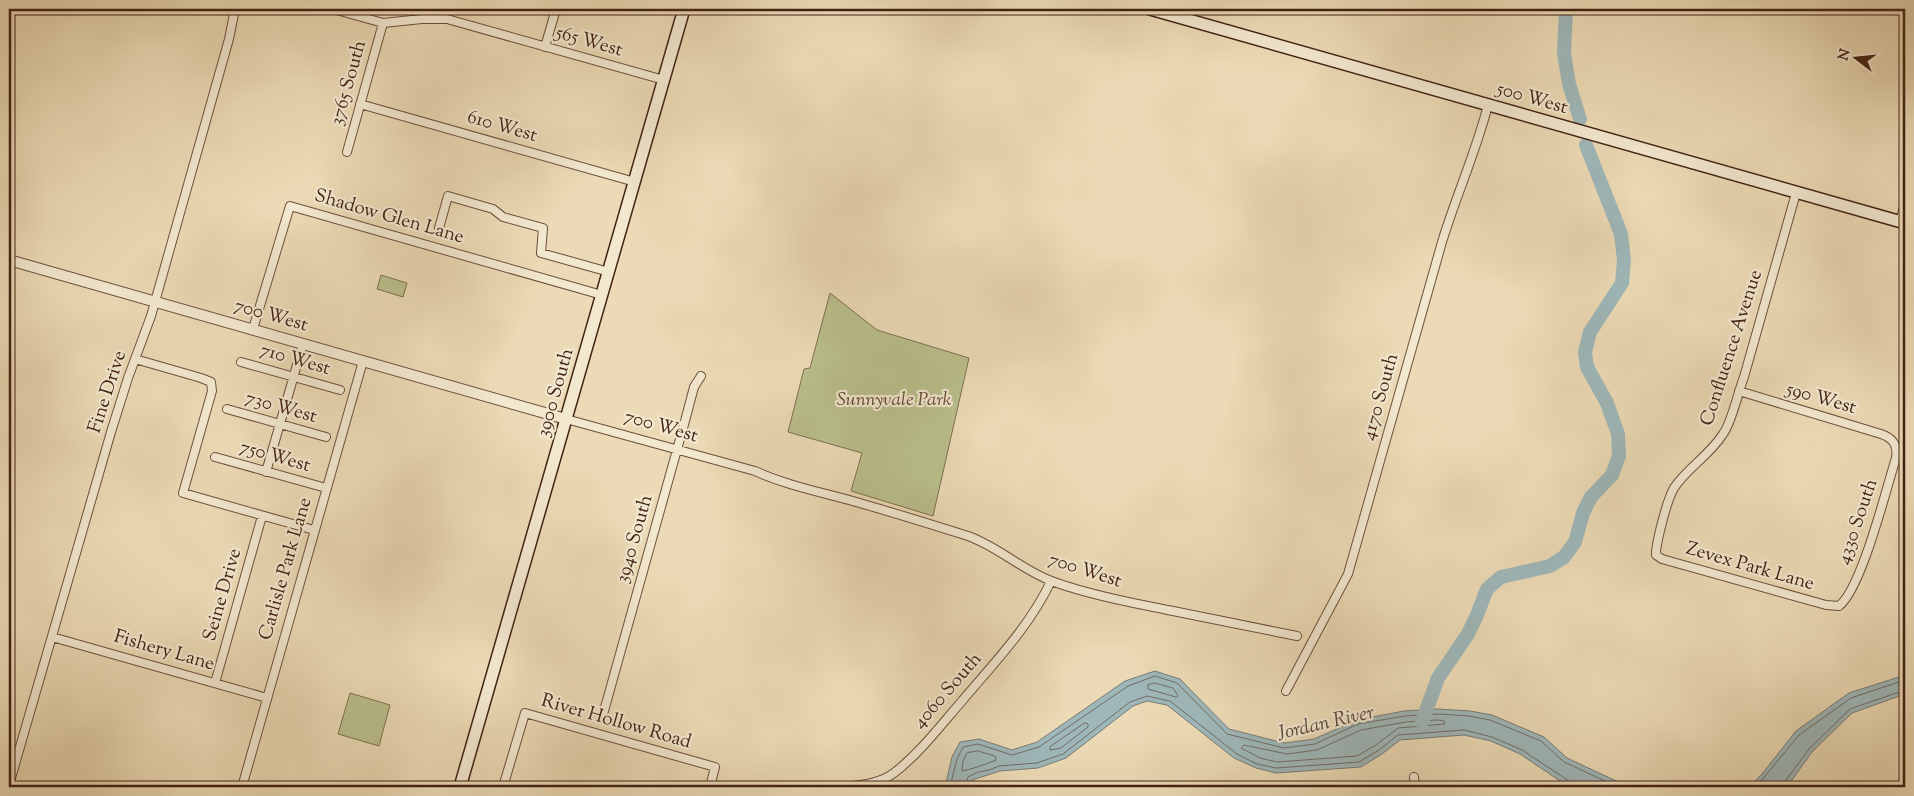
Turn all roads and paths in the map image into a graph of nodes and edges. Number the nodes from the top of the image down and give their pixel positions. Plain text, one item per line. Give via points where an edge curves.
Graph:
1 (235, 9) edge
2 (333, 9) edge
3 (556, 9) edge
4 (684, 9) edge
5 (1150, 9) edge
6 (383, 23) junction
7 (546, 47) junction
8 (664, 80) junction
9 (360, 104) junction
10 (1488, 105) junction
11 (347, 152) dead end
12 (635, 182) junction
13 (1796, 193) junction
14 (1905, 203) edge
15 (1902, 223) edge
16 (439, 228) dead end
17 (9, 260) edge
18 (609, 272) junction
19 (602, 295) junction
20 (155, 301) junction
21 (253, 329) junction
22 (303, 344) junction
23 (135, 359) junction
24 (363, 361) junction
25 (241, 362) dead end
26 (701, 376) dead end
27 (293, 377) junction
28 (340, 390) dead end
29 (1738, 391) junction
30 (227, 409) dead end
31 (566, 419) junction
32 (280, 424) junction
33 (326, 437) dead end
34 (1893, 441) joint
35 (677, 450) junction
36 (215, 457) dead end
37 (266, 472) junction
38 (326, 488) junction
39 (262, 516) junction
40 (314, 530) junction
41 (1656, 555) joint
42 (1051, 581) junction
43 (1835, 607) joint
44 (1297, 636) dead end
45 (52, 637) junction
46 (215, 683) junction
47 (1286, 691) dead end
48 (267, 698) junction
49 (604, 711) dead end
50 (1414, 777) dead end
51 (9, 785) edge
52 (242, 787) edge
53 (460, 787) edge
54 (503, 787) edge
55 (710, 787) edge
56 (843, 787) edge
57 (1415, 787) edge

1 - 20 street, Fine Drive
2 - 6 street
3 - 7 street
4 - 8 main road, 3900 South
5 - 10 main road, 500 West
6 - 7 street, 565 West via 447,19
6 - 9 street, 3765 South
7 - 8 street, 565 West
8 - 12 main road, 3900 South
9 - 11 street, 3765 South
9 - 12 street, 610 West
10 - 13 main road, 500 West
10 - 47 street, 4170 South via 1442,242 1348,574
12 - 18 main road, 3900 South
13 - 15 main road, 500 West
13 - 29 street, Confluence Avenue
14 - 15 street
16 - 18 street via 448,196 543,228 542,252
17 - 20 street, 700 West
18 - 19 main road, 3900 South
19 - 21 street, Shadow Glen Lane via 290,206
19 - 31 main road, 3900 South
20 - 21 street, 700 West
20 - 23 street, Fine Drive
21 - 22 street, 700 West
22 - 24 street, 700 West
22 - 27 street
23 - 39 street via 211,382 212,391 183,493
23 - 45 street, Fine Drive
24 - 31 street, 700 West
24 - 38 street, Carlisle Park Lane
25 - 27 street, 710 West
26 - 35 street, 3940 South via 694,387
27 - 28 street, 710 West
27 - 32 street
29 - 34 street, 590 West via 1881,434
29 - 41 street, Confluence Avenue via 1723,436 1675,487
30 - 32 street, 730 West
31 - 35 street, 700 West
31 - 53 main road, 3900 South
32 - 33 street, 730 West
32 - 37 street
34 - 43 street, 4330 South via 1897,449 1896,458 1871,540 1848,593 1842,604
35 - 42 street, 700 West via 970,537 991,545
35 - 49 street, 3940 South
36 - 37 street, 750 West
37 - 38 street, 750 West
38 - 40 street, Carlisle Park Lane
39 - 40 street
39 - 46 street, Seine Drive
40 - 48 street, Carlisle Park Lane
41 - 43 street, Zevex Park Lane
42 - 44 street, 700 West via 1114,600
42 - 56 street, 4060 South via 1034,613 920,749 894,773 878,782
45 - 46 street, Fishery Lane
45 - 51 street, Fine Drive
46 - 48 street, Fishery Lane
48 - 52 street, Carlisle Park Lane
50 - 57 street
54 - 55 street, River Hollow Road via 525,713 716,767

